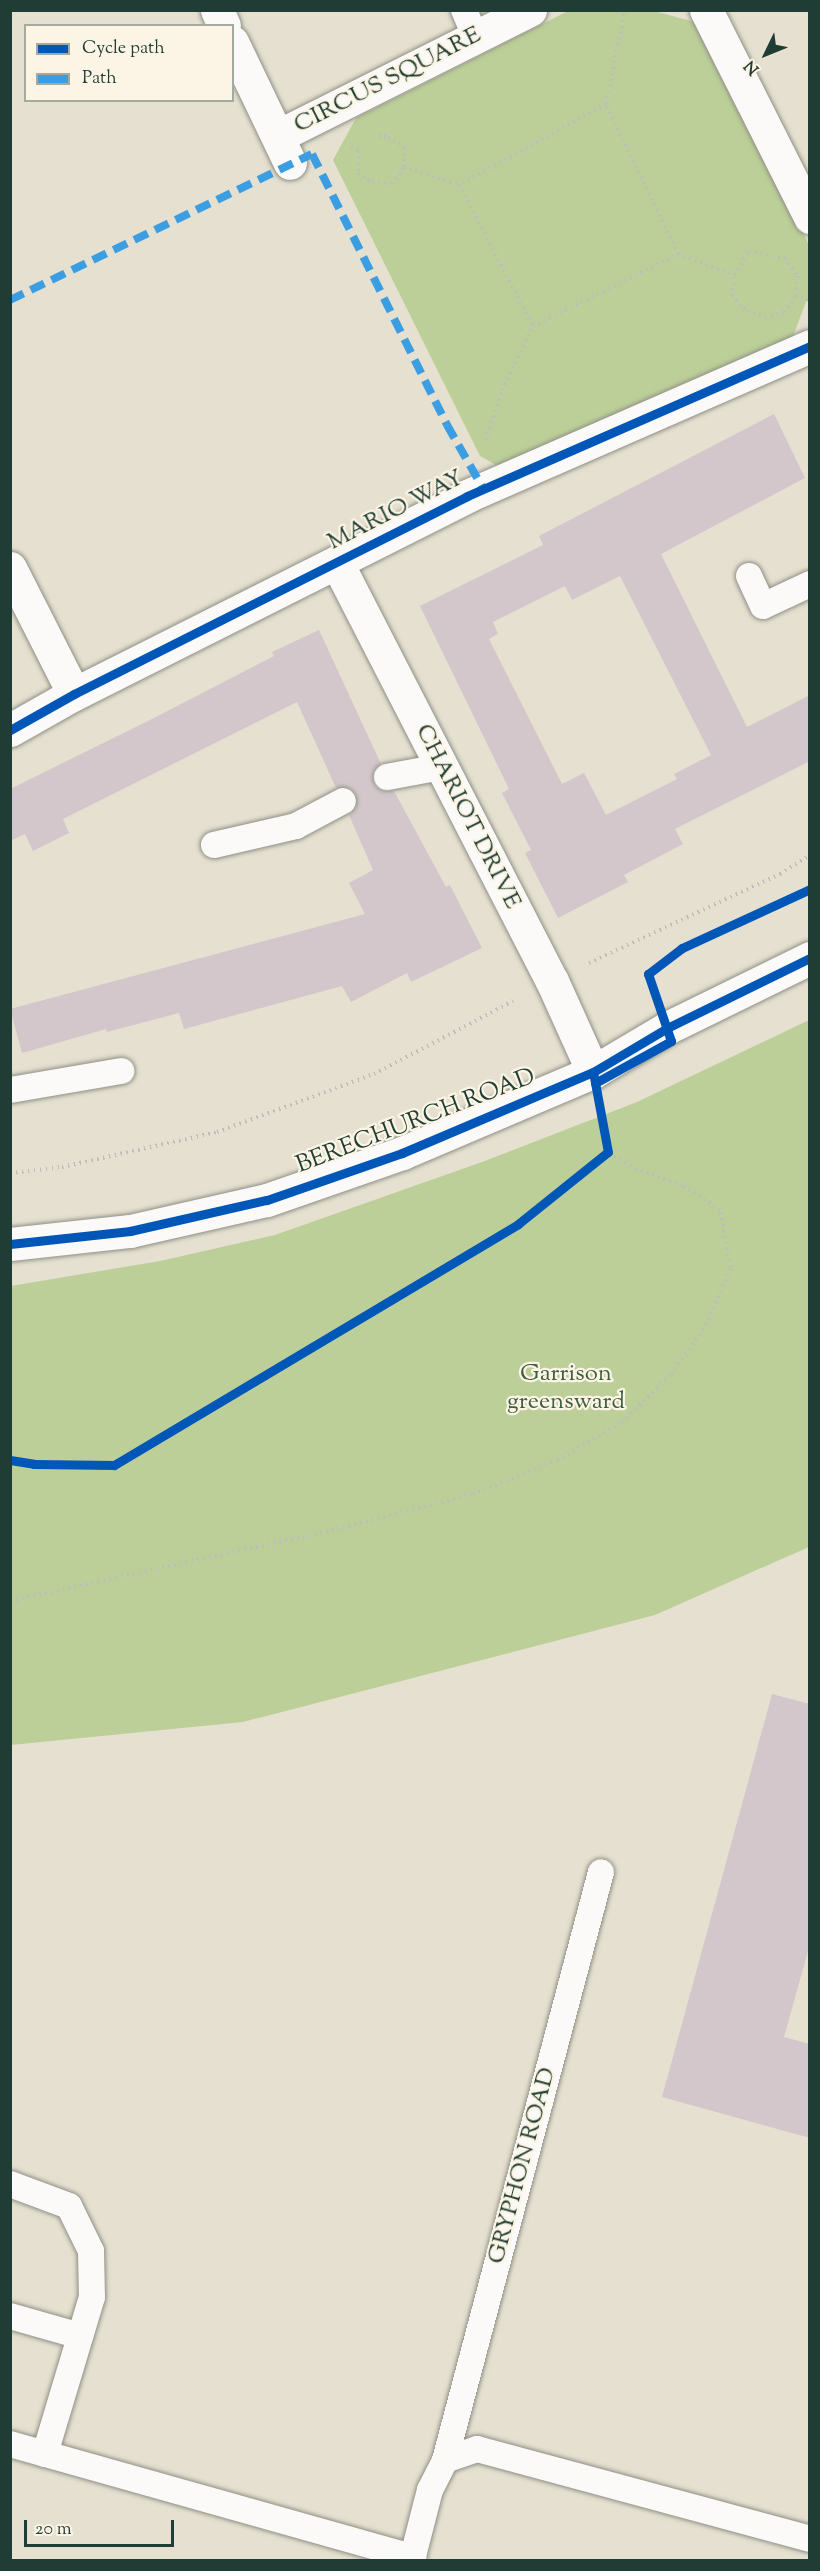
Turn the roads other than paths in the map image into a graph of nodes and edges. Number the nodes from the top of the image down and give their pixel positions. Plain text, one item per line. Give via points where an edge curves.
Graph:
1 (217, 10) edge
2 (530, 10) edge
3 (706, 10) edge
4 (223, 24) edge
5 (470, 24) edge
6 (234, 46) edge
7 (810, 217) edge
8 (807, 353) edge
9 (338, 563) junction
10 (10, 567) edge
11 (749, 576) dead end
12 (810, 584) edge
13 (74, 694) junction
14 (10, 730) edge
15 (441, 767) junction
16 (387, 777) dead end
17 (343, 801) dead end
18 (214, 844) dead end
19 (810, 958) edge
20 (121, 1071) dead end
21 (593, 1072) junction
22 (10, 1090) edge
23 (10, 1244) edge
24 (601, 1872) dead end
25 (10, 2184) edge
26 (10, 2316) edge
27 (80, 2336) junction
28 (10, 2444) edge
29 (45, 2454) junction
30 (445, 2460) junction
31 (810, 2539) edge
32 (412, 2559) edge

1 - 4 street
2 - 5 street, CIRCUS SQUARE
3 - 7 street
5 - 6 street, CIRCUS SQUARE via 284,150
8 - 9 street, MARIO WAY via 467,496
9 - 13 street, MARIO WAY
9 - 15 street, CHARIOT DRIVE
10 - 13 street
11 - 12 lane via 763,606
13 - 14 street, MARIO WAY
15 - 16 lane
15 - 21 street, CHARIOT DRIVE via 552,981
17 - 18 lane via 296,825
19 - 21 street, BERECHURCH ROAD via 667,1028
20 - 22 lane
21 - 23 street, BERECHURCH ROAD via 402,1153 267,1200 130,1231
24 - 30 lane, GRYPHON ROAD
25 - 27 lane via 69,2206 91,2251 92,2297
26 - 27 lane
27 - 29 lane
28 - 29 lane
29 - 32 lane
30 - 31 lane via 477,2449
30 - 32 lane, GRYPHON ROAD via 430,2490

